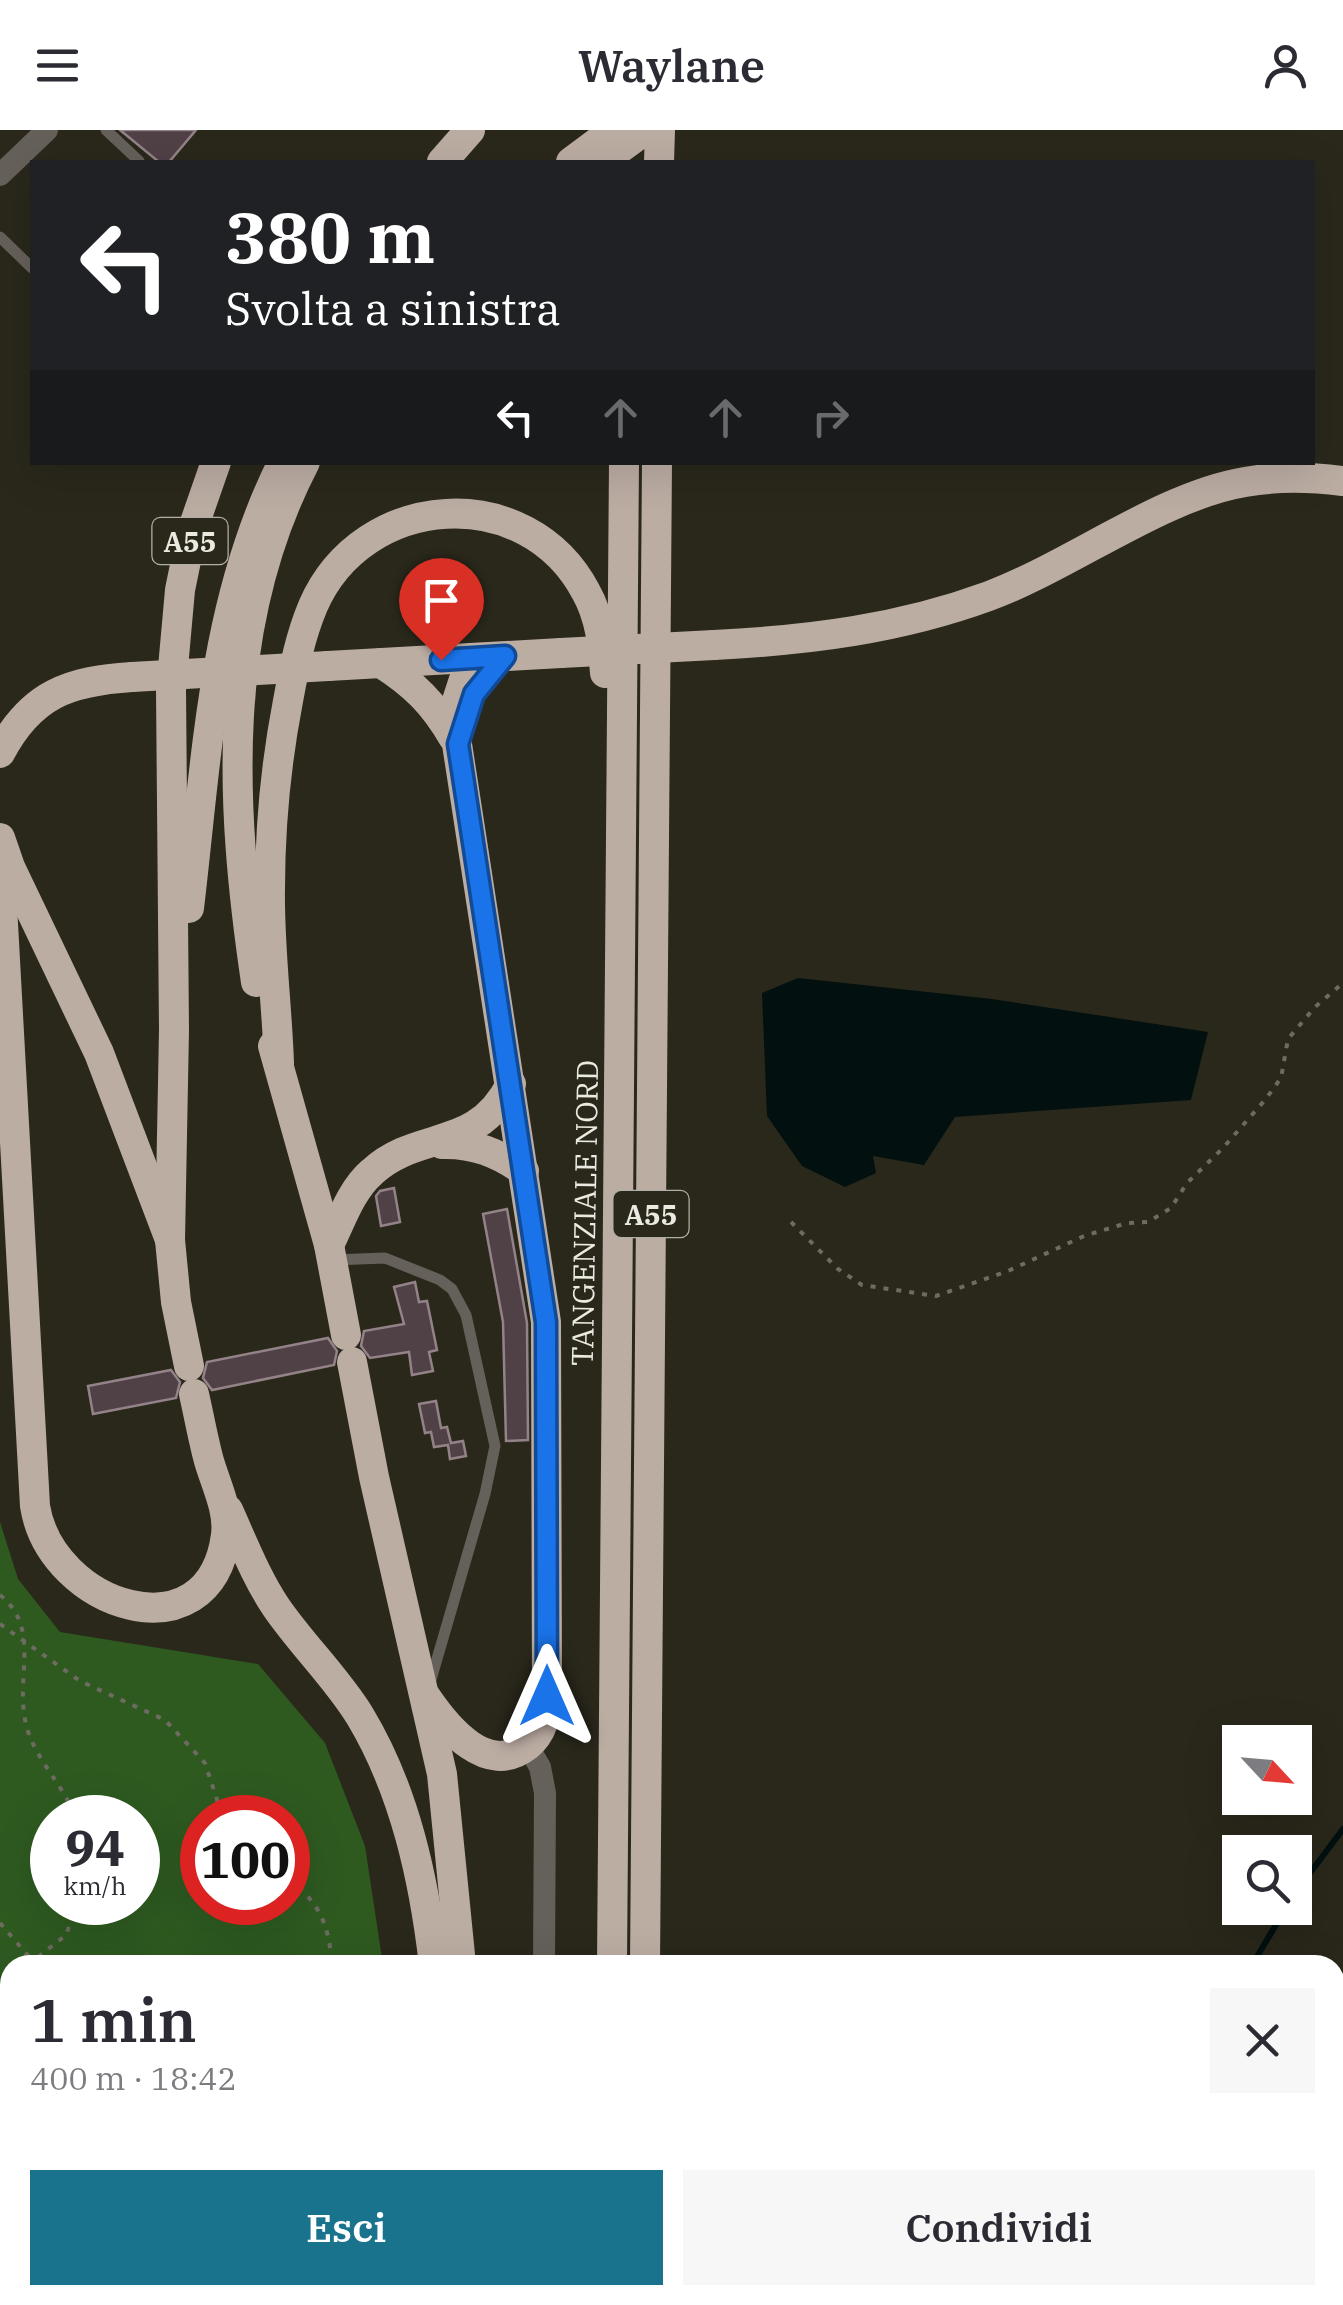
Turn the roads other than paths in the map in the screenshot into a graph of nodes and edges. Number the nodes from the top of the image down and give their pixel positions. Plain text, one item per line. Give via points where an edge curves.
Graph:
1 (47, 130) edge
2 (106, 130) edge
3 (470, 130) edge
4 (614, 130) edge
5 (626, 130) edge
6 (645, 130) edge
7 (660, 130) edge
8 (586, 159) edge
9 (137, 160) edge
10 (444, 160) edge
11 (625, 160) edge
12 (660, 160) edge
13 (0, 175) edge
14 (0, 237) edge
15 (30, 266) edge
16 (215, 465) edge
17 (281, 465) edge
18 (304, 465) edge
19 (624, 465) edge
20 (657, 465) edge
21 (1343, 481) edge
22 (505, 656) junction
23 (471, 658) junction
24 (382, 662) junction
25 (458, 744) junction
26 (0, 753) edge
27 (624, 771) junction
28 (0, 838) edge
29 (0, 869) edge
30 (174, 1030) junction
31 (278, 1063) junction
32 (511, 1084) junction
33 (429, 1144) junction
34 (524, 1171) junction
35 (170, 1240) junction
36 (331, 1253) junction
37 (218, 1489) junction
38 (426, 1697) junction
39 (527, 1746) junction
40 (433, 1955) edge
41 (461, 1955) edge
42 (544, 1955) edge
43 (612, 1955) edge
44 (645, 1955) edge

1 - 13 street
2 - 9 lane
3 - 10 highway
4 - 8 highway
5 - 11 highway
6 - 8 highway, bridge
7 - 12 highway
14 - 15 lane
16 - 30 highway, A55 via 192,532 171,690
17 - 30 highway via 250,540 220,653
18 - 31 highway, A55 via 259,582 237,714 242,872 259,1002
19 - 27 highway, TANGENZIALE NORD / A55
20 - 44 highway, A55
21 - 22 highway, bridge via 1282,478 1220,488 1024,582 923,618 838,636
22 - 23 highway
22 - 25 highway via 474,694
23 - 24 highway
23 - 25 highway via 454,710
24 - 25 highway via 427,696
24 - 26 highway, bridge via 80,682 42,700
25 - 32 highway
27 - 31 highway via 598,622 573,572 536,536 486,517 430,515 378,532 352,551 331,574 301,638 281,736 270,890
27 - 43 highway, TANGENZIALE NORD / A55
28 - 35 highway via 99,1053
29 - 37 highway via 35,1506 42,1536 66,1571 96,1592 149,1607 178,1604 204,1586 222,1556 226,1526
30 - 35 highway, A55
31 - 36 highway, A55
32 - 33 highway via 486,1120
32 - 34 highway
33 - 34 highway via 485,1149
33 - 36 highway via 372,1170
34 - 39 highway via 546,1322 548,1548 546,1711
35 - 37 highway via 176,1302
36 - 38 highway, A55
36 - 38 lane via 385,1258 452,1289 466,1315 491,1427 495,1446 486,1494
37 - 40 highway via 276,1607 378,1747 422,1879
38 - 39 highway via 480,1752 503,1757
38 - 41 highway, A55 via 442,1774
39 - 42 street via 545,1792

